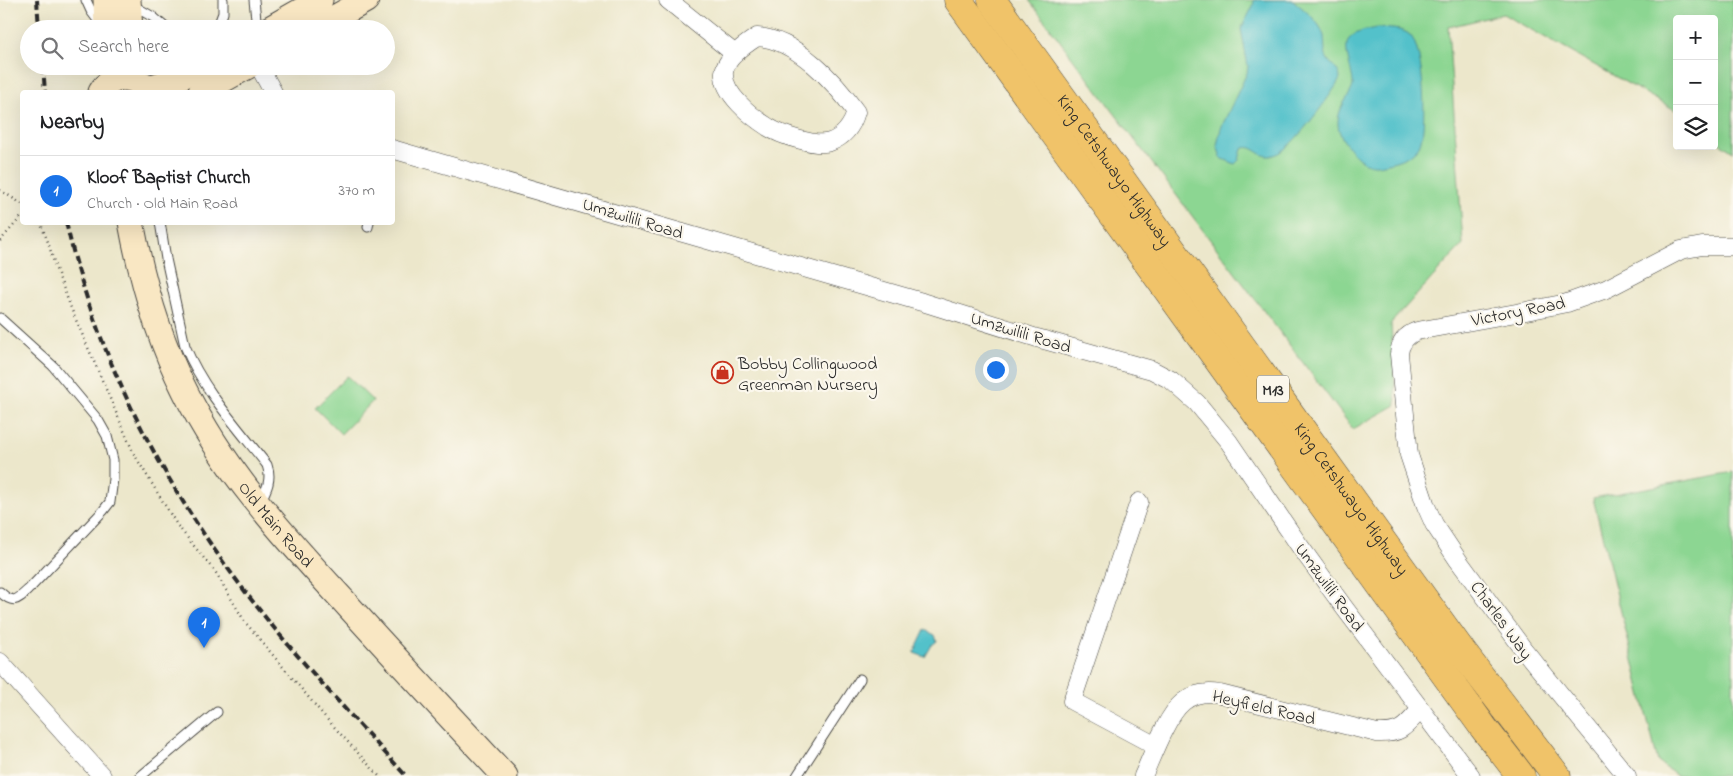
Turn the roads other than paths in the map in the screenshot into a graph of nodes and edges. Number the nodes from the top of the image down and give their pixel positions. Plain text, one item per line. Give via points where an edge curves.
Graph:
1 (86, 0) edge
2 (223, 0) edge
3 (254, 0) edge
4 (320, 0) edge
5 (366, 0) edge
6 (668, 0) edge
7 (953, 0) edge
8 (958, 0) edge
9 (992, 0) edge
10 (120, 1) edge
11 (98, 20) edge
12 (110, 20) edge
13 (127, 20) edge
14 (156, 20) edge
15 (220, 20) edge
16 (256, 20) edge
17 (285, 20) edge
18 (331, 20) edge
19 (987, 40) junction
20 (735, 54) junction
21 (184, 75) edge
22 (232, 75) edge
23 (264, 75) edge
24 (106, 80) edge
25 (141, 82) edge
26 (205, 90) edge
27 (271, 90) edge
28 (395, 150) edge
29 (132, 225) edge
30 (160, 225) edge
31 (1733, 246) edge
32 (0, 318) edge
33 (1408, 446) joint
34 (1139, 502) dead end
35 (258, 505) junction
36 (0, 592) edge
37 (0, 662) edge
38 (860, 679) dead end
39 (1420, 710) junction
40 (218, 712) dead end
41 (1156, 746) junction
42 (102, 776) edge
43 (141, 776) edge
44 (505, 776) edge
45 (797, 776) edge
46 (1143, 776) edge
47 (1471, 776) edge
48 (1521, 776) edge
49 (1557, 776) edge
50 (1628, 776) edge

1 - 11 lane
2 - 15 lane
3 - 16 lane
4 - 17 street
5 - 18 street
6 - 20 street
7 - 19 highway
8 - 19 highway, King Cetshwayo Highway / M13
9 - 49 highway, King Cetshwayo Highway / M13 via 1462,653
10 - 12 street
10 - 13 street
10 - 14 lane
19 - 48 highway, King Cetshwayo Highway / M13 via 1477,720
20 - 20 street via 724,70 724,81 734,98 768,128 803,142 829,142 846,132 853,122 856,112 846,98 807,59 783,43 770,37 757,37
21 - 25 street via 172,81
22 - 26 street
23 - 27 street
24 - 25 street via 122,78
28 - 39 street, Umzwilili Road via 1163,375 1183,389 1229,442 1299,545
29 - 35 street, Old Main Road via 148,296 175,370 209,434
30 - 35 lane via 185,346 216,399 267,465 268,488
31 - 33 street, Victory Road via 1681,250 1606,289 1567,303 1411,333 1403,341 1398,354
32 - 36 lane via 53,366 98,420 111,445 113,479 110,502 103,512 30,588 15,600
33 - 50 street, Charles Way via 1426,506 1442,537 1524,650
34 - 41 street via 1072,701
35 - 44 street, Old Main Road
37 - 42 street
38 - 45 lane
39 - 41 street, Heyfield Road via 1404,728 1377,733 1205,693 1180,705
39 - 47 street, Umzwilili Road
40 - 43 lane
41 - 46 street, Heyfield Road

